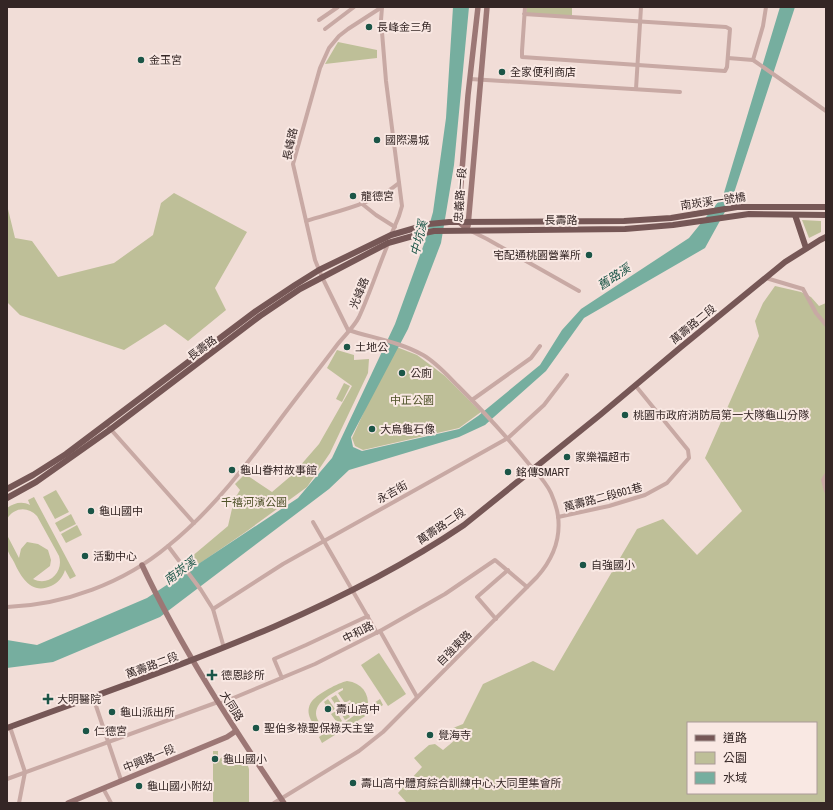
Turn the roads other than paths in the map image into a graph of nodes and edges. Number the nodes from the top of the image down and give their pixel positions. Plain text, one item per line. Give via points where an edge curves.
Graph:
1 (338, 7) edge
2 (354, 7) edge
3 (382, 7) edge
4 (478, 7) edge
5 (487, 7) edge
6 (525, 7) edge
7 (641, 7) edge
8 (766, 7) edge
9 (374, 9) edge
10 (524, 14) junction
11 (320, 20) dead end
12 (640, 22) junction
13 (325, 29) dead end
14 (728, 58) junction
15 (753, 60) junction
16 (637, 65) junction
17 (470, 79) junction
18 (480, 80) junction
19 (636, 90) junction
20 (680, 92) dead end
21 (826, 111) edge
22 (399, 183) junction
23 (361, 203) junction
24 (826, 207) edge
25 (794, 215) junction
26 (826, 215) edge
27 (671, 218) joint
28 (306, 221) junction
29 (458, 221) junction
30 (468, 221) junction
31 (673, 225) joint
32 (395, 228) junction
33 (468, 230) junction
34 (391, 235) junction
35 (826, 237) edge
36 (388, 244) junction
37 (806, 248) junction
38 (319, 270) junction
39 (322, 277) junction
40 (766, 278) junction
41 (579, 291) dead end
42 (245, 323) junction
43 (826, 325) edge
44 (348, 330) junction
45 (540, 346) dead end
46 (567, 375) dead end
47 (635, 385) junction
48 (472, 400) junction
49 (106, 424) junction
50 (111, 429) junction
51 (508, 438) junction
52 (533, 468) junction
53 (826, 475) edge
54 (7, 489) edge
55 (826, 491) edge
56 (7, 498) edge
57 (558, 517) junction
58 (313, 522) dead end
59 (194, 523) junction
60 (324, 540) junction
61 (168, 546) junction
62 (142, 564) junction
63 (508, 570) junction
64 (527, 587) junction
65 (353, 590) junction
66 (7, 607) edge
67 (213, 609) junction
68 (368, 616) junction
69 (496, 619) junction
70 (378, 632) junction
71 (224, 648) junction
72 (194, 660) junction
73 (282, 678) junction
74 (93, 697) junction
75 (417, 697) junction
76 (219, 703) junction
77 (9, 727) edge
78 (236, 731) junction
79 (108, 742) junction
80 (25, 772) junction
81 (7, 779) edge
82 (121, 780) junction
83 (103, 788) junction
84 (283, 801) edge
85 (19, 803) edge
86 (68, 803) edge
87 (111, 803) edge
88 (274, 803) edge

1 - 11 street
2 - 13 street
3 - 9 street, 長峰路
3 - 22 street, 光峰路 via 386,81
4 - 17 street, 忠義路一段
5 - 18 street, 忠義路一段
6 - 10 street
7 - 12 street
8 - 15 street
9 - 28 street, 長峰路 via 339,36 320,68 293,164
10 - 12 street
10 - 16 street via 522,57
12 - 14 street via 726,27 730,30
12 - 16 street
14 - 15 street
14 - 16 street via 725,71
15 - 21 street
16 - 19 street
17 - 18 street
17 - 29 street, 忠義路一段
18 - 19 street
18 - 30 street, 忠義路一段
19 - 20 street
22 - 23 street via 387,192
22 - 32 street, 光峰路 via 402,206
23 - 28 street
23 - 32 street
24 - 27 main road, 南崁溪一號橋 via 737,207
25 - 26 main road
25 - 31 main road, 南崁溪一號橋 via 748,214
25 - 37 main road
27 - 30 main road, 長壽路 via 624,221
28 - 38 street, 長峰路
29 - 30 main road, 長壽路
29 - 33 street, 忠義路一段
29 - 34 main road, 長壽路 via 418,226
30 - 33 street, 忠義路一段
31 - 33 main road, 長壽路 via 625,229
32 - 34 street, 光峰路
33 - 36 main road, 長壽路 via 420,234
33 - 41 street
34 - 36 street, 光峰路
34 - 38 main road, 長壽路
35 - 37 main road, 萬壽路二段
36 - 39 main road, 長壽路
36 - 44 street, 光峰路 via 358,318
37 - 40 main road, 萬壽路二段
38 - 39 street, 長峰路
38 - 42 main road, 長壽路 via 288,289
39 - 42 main road, 長壽路
39 - 44 street, 長峰路
40 - 43 street via 803,289
40 - 47 main road, 萬壽路二段
42 - 49 main road, 長壽路
42 - 50 main road, 長壽路
44 - 48 street, 自強東路 via 380,338 427,358
44 - 59 street, 光峰路 via 239,474
45 - 48 street via 531,358
46 - 51 street, 永吉街 via 544,405
47 - 52 main road, 萬壽路二段
47 - 57 street, 萬壽路二段601巷 via 688,450 690,458 667,483 645,495
48 - 51 street, 自強東路
49 - 50 street
49 - 54 main road, 長壽路 via 43,469
50 - 56 main road, 長壽路 via 36,482
50 - 59 street
51 - 52 street, 自強東路
51 - 60 street, 永吉街
52 - 57 street, 自強東路 via 551,493
52 - 65 main road, 萬壽路二段 via 464,525
53 - 55 street
57 - 64 street, 自強東路 via 559,530 554,550 544,569
58 - 60 street
59 - 61 street, 光峰路
60 - 65 street
60 - 67 street, 永吉街
61 - 62 street, 光峰路
61 - 67 street
62 - 66 street, 光峰路 via 89,591 37,604
62 - 72 street, 大同路
63 - 64 street
63 - 69 street via 477,597
63 - 70 street, 中和路 via 495,560 445,594
64 - 69 street, 自強東路
65 - 68 street
65 - 71 main road, 萬壽路二段
67 - 71 street
68 - 70 street
68 - 73 street via 274,658
69 - 75 street, 自強東路
70 - 73 street, 中和路
70 - 75 street
71 - 72 main road, 萬壽路二段
72 - 74 main road, 萬壽路二段
72 - 76 street, 大同路
73 - 76 street, 中和路
74 - 77 main road, 萬壽路二段
74 - 79 street
75 - 84 street, 自強東路 via 372,742
76 - 78 street, 大同路
76 - 79 street, 中和路
77 - 80 street
78 - 82 street, 中興路一段
78 - 84 street, 大同路
79 - 80 street, 中和路
79 - 82 street
80 - 81 street, 中和路
80 - 85 street
82 - 83 street, 中興路一段
83 - 86 street, 中興路一段
83 - 87 street
84 - 88 street, 自強東路

